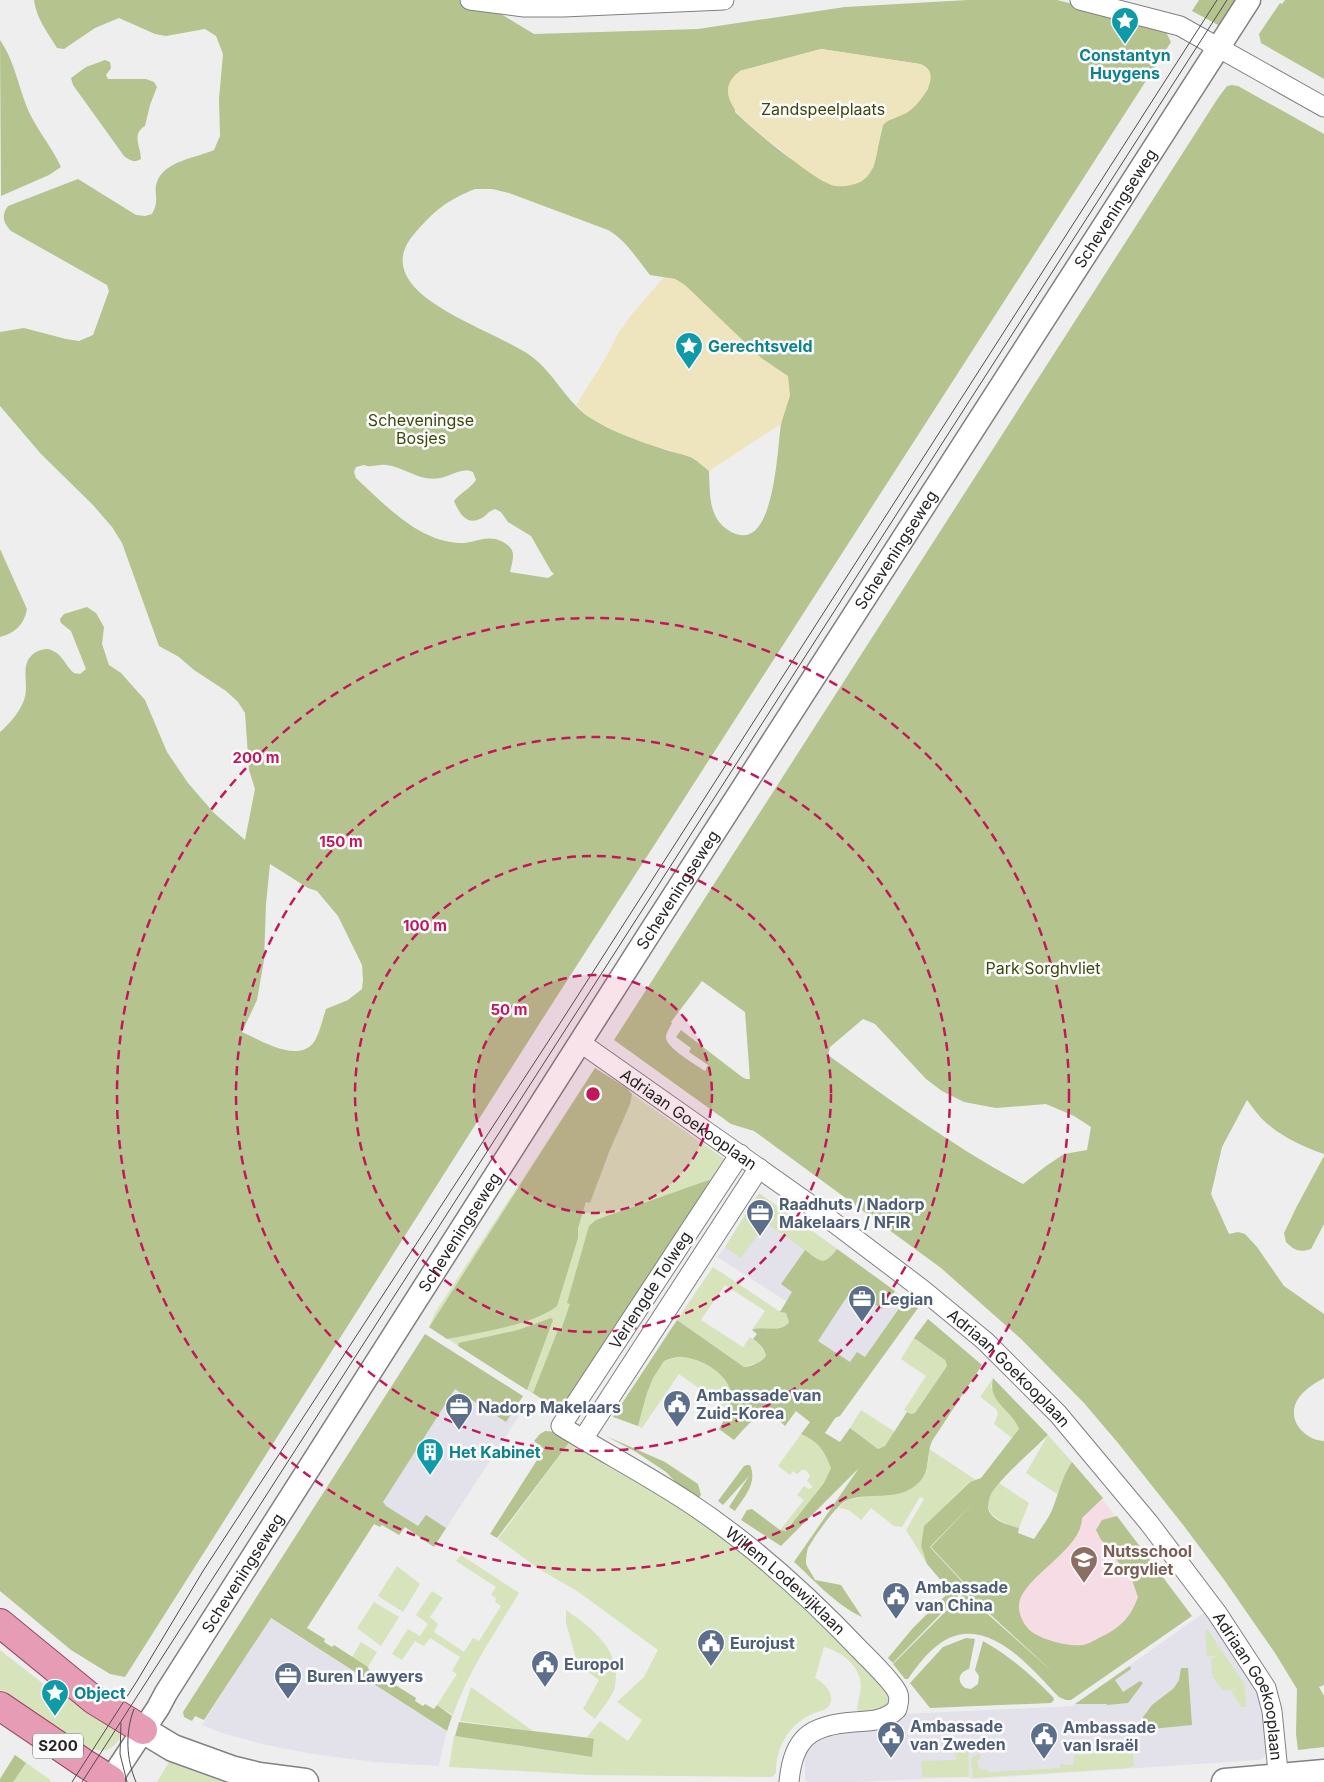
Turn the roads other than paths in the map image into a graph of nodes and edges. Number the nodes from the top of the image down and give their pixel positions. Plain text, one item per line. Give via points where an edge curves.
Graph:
1 (470, 0) edge
2 (724, 0) edge
3 (1080, 0) edge
4 (1249, 0) edge
5 (1218, 47) junction
6 (1324, 107) edge
7 (581, 1043) junction
8 (740, 1154) junction
9 (759, 1168) junction
10 (561, 1426) joint
11 (583, 1439) junction
12 (0, 1623) edge
13 (0, 1706) edge
14 (143, 1730) junction
15 (1324, 1773) edge
16 (1279, 1780) edge
17 (112, 1781) edge
18 (305, 1782) edge
19 (789, 1782) edge
20 (1225, 1782) edge

1 - 2 street via 524,7 562,7
3 - 5 street via 1172,23
4 - 5 street, Scheveningseweg
5 - 6 street
5 - 7 street, Scheveningseweg
7 - 8 street, Adriaan Goekooplaan
7 - 14 street, Scheveningseweg
8 - 9 street, Adriaan Goekooplaan
8 - 10 street, Verlengde Tolweg
9 - 11 street, Verlengde Tolweg
9 - 16 street, Adriaan Goekooplaan via 923,1290 985,1341 1070,1428 1125,1493 1211,1605 1266,1688 1272,1711
10 - 11 street, Willem Lodewijklaan
11 - 19 street, Willem Lodewijklaan via 690,1504 774,1567 828,1616 896,1691 897,1709 884,1719 818,1728 806,1737 797,1747
12 - 14 main road via 94,1700
13 - 17 main road, S200
14 - 17 street, Scheveningseweg
14 - 18 main road via 173,1748 230,1769
15 - 16 main road
16 - 20 main road

